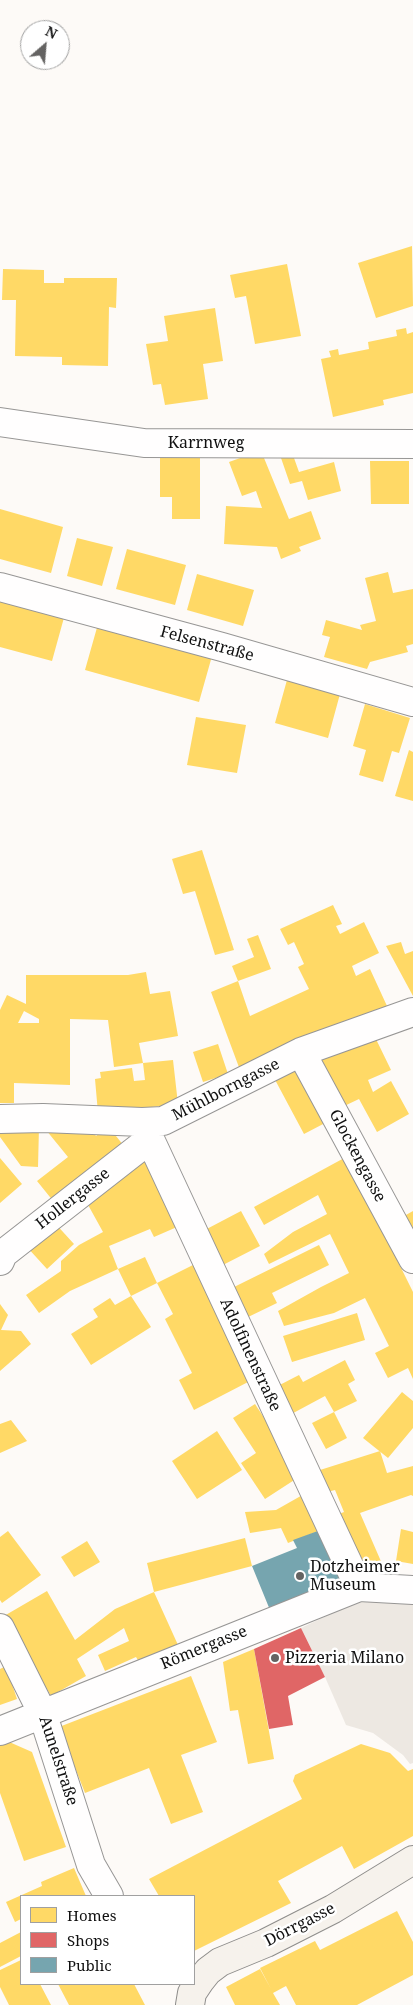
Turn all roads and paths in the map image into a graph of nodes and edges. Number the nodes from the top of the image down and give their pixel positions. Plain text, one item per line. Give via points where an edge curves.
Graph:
1 (0, 422) edge
2 (413, 444) edge
3 (0, 587) edge
4 (413, 702) edge
5 (413, 1012) edge
6 (300, 1052) junction
7 (0, 1119) edge
8 (146, 1131) junction
9 (0, 1260) edge
10 (413, 1260) edge
11 (359, 1587) junction
12 (413, 1590) edge
13 (0, 1628) edge
14 (42, 1712) junction
15 (0, 1731) edge
16 (413, 1860) edge
17 (108, 1895) edge
18 (187, 1994) edge

1 - 2 street, Karrnweg via 144,443
3 - 4 street, Felsenstraße
5 - 6 street, Mühlborngasse
6 - 8 street, Mühlborngasse
6 - 10 street, Glockengasse
7 - 8 street, Mühlborngasse via 43,1118
8 - 9 street, Hollergasse via 3,1254
8 - 11 street, Adolfinenstraße
11 - 12 street, Römergasse
11 - 14 street, Römergasse
13 - 14 street, Aunelstraße
14 - 15 street, Römergasse
14 - 17 street, Aunelstraße via 91,1864
16 - 18 street, Dörrgasse via 333,1908 266,1943 220,1962

